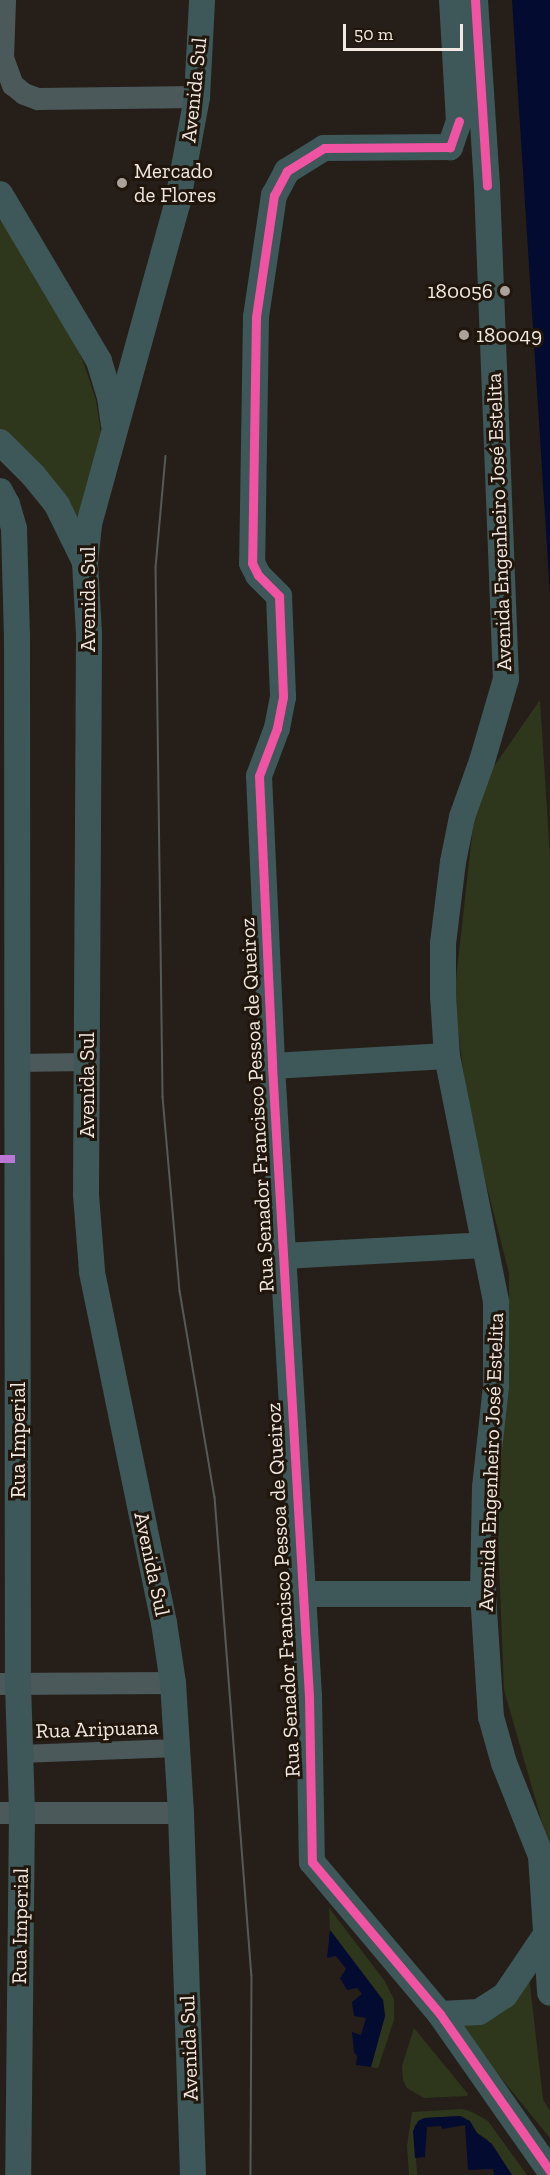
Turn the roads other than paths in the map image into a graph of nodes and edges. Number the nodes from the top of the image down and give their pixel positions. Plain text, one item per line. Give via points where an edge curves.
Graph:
1 (5, 0) edge
2 (202, 0) edge
3 (452, 0) edge
4 (475, 0) edge
5 (1, 61) edge
6 (197, 97) junction
7 (450, 147) junction
8 (487, 186) junction
9 (0, 194) edge
10 (115, 437) junction
11 (0, 442) edge
12 (0, 491) edge
13 (7, 529) edge
14 (86, 563) junction
15 (8, 721) edge
16 (447, 1056) junction
17 (87, 1062) junction
18 (17, 1063) junction
19 (272, 1066) junction
20 (9, 1226) edge
21 (484, 1245) junction
22 (283, 1256) junction
23 (9, 1362) edge
24 (301, 1594) junction
25 (483, 1594) junction
26 (173, 1683) junction
27 (9, 1684) edge
28 (177, 1748) junction
29 (20, 1754) junction
30 (11, 1813) edge
31 (181, 1813) junction
32 (547, 1933) junction
33 (550, 1993) edge
34 (440, 2014) junction
35 (550, 2171) edge
36 (18, 2175) edge
37 (193, 2175) edge

1 - 5 street
2 - 6 main road, Avenida Sul
3 - 7 main road via 459,121
4 - 8 main road, Avenida Engenheiro José Estelita
5 - 6 street via 13,85 38,99
6 - 10 main road, Avenida Sul via 177,205
7 - 8 main road via 474,159
7 - 19 main road, Rua Senador Francisco Pessoa de Queiroz via 324,148 287,171 274,195 267,231 256,316 252,562 258,575 279,596 282,650 283,697 277,728 259,776
8 - 16 main road, Avenida Engenheiro José Estelita via 506,679 462,817 453,862 443,954
9 - 10 main road via 99,361 110,397
10 - 14 main road, Avenida Sul via 89,524
11 - 14 main road via 57,505
12 - 13 main road, Rua Imperial via 7,504
13 - 15 main road, Rua Imperial
14 - 17 main road, Avenida Sul
15 - 18 main road, Rua Imperial
16 - 19 main road
16 - 21 main road, Avenida Engenheiro José Estelita
17 - 18 street
17 - 26 main road, Avenida Sul via 86,1194 92,1271
18 - 20 main road, Rua Imperial
19 - 22 main road, Rua Senador Francisco Pessoa de Queiroz
20 - 23 main road, Rua Imperial
21 - 22 main road
21 - 25 main road, Avenida Engenheiro José Estelita via 496,1302 496,1386 485,1487
22 - 24 main road, Rua Senador Francisco Pessoa de Queiroz
23 - 27 main road, Rua Imperial
24 - 25 main road
24 - 34 main road, Rua Senador Francisco Pessoa de Queiroz via 309,1696 312,1862
25 - 32 main road, Avenida Engenheiro José Estelita via 491,1717 504,1763 541,1856
26 - 27 street
26 - 28 main road, Avenida Sul
27 - 29 main road, Rua Imperial
28 - 29 street, Rua Aripuana
28 - 31 main road, Avenida Sul
29 - 30 main road, Rua Imperial
30 - 31 street
30 - 36 main road, Rua Imperial
31 - 37 main road, Avenida Sul
32 - 33 main road, Avenida Engenheiro José Estelita
32 - 34 main road via 506,1995 479,2012
34 - 35 main road, Rua Senador Francisco Pessoa de Queiroz

